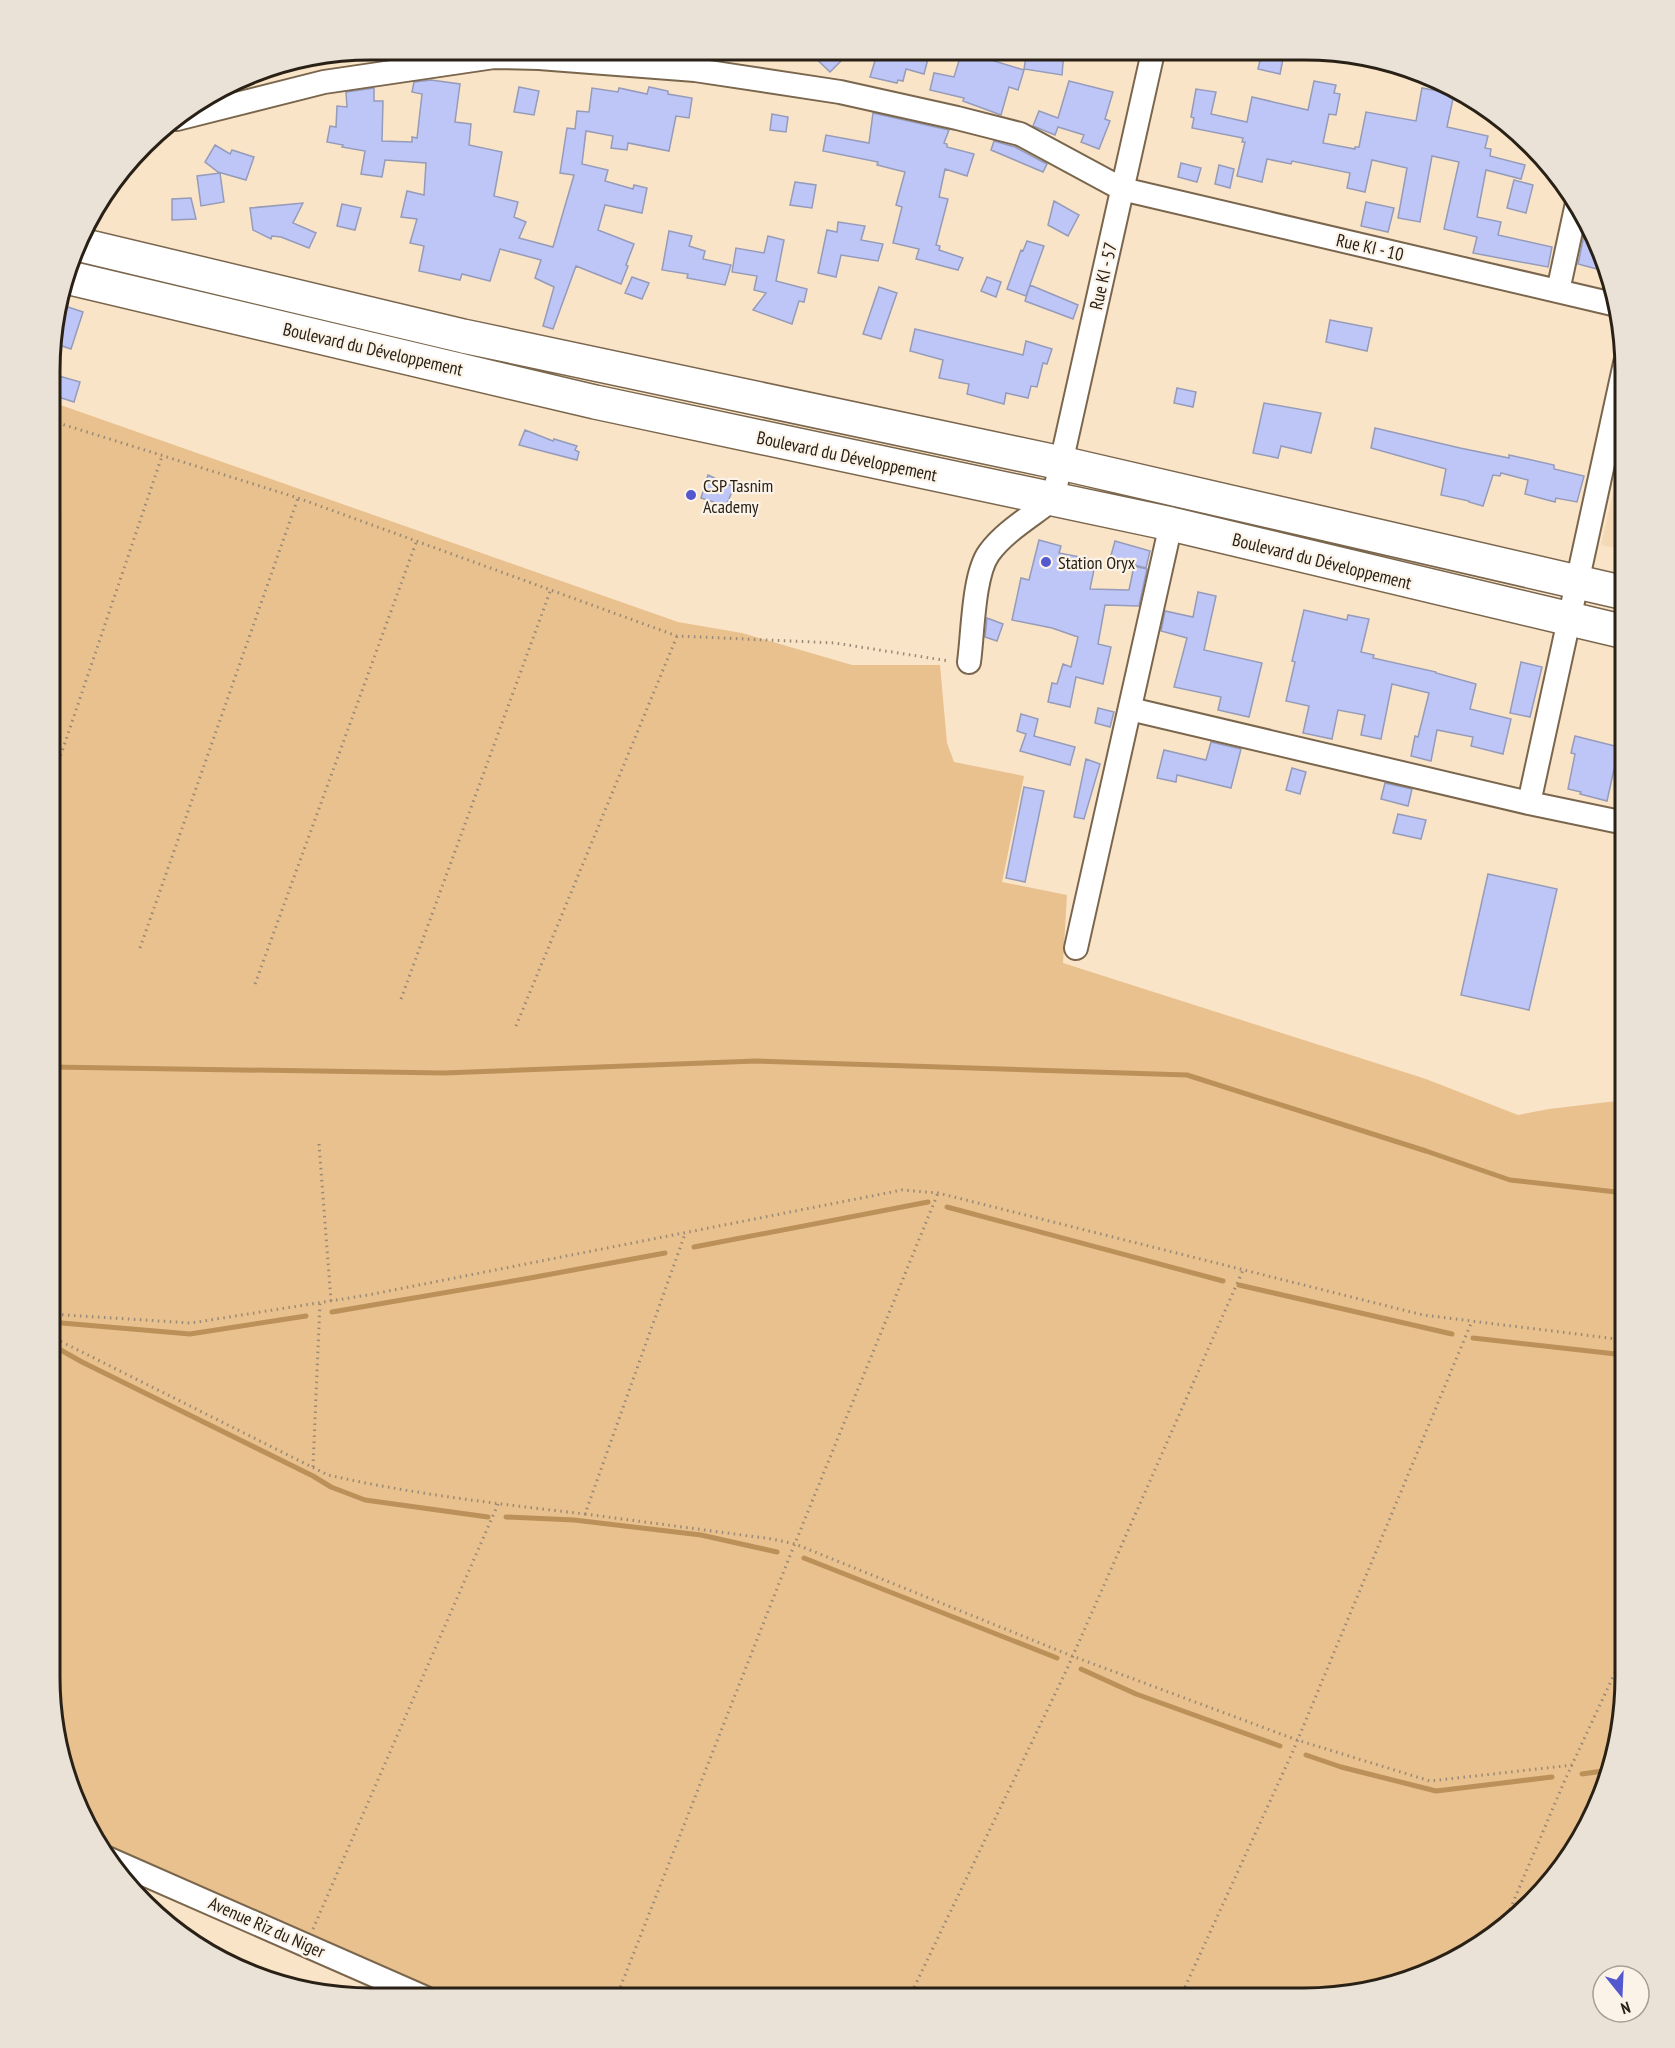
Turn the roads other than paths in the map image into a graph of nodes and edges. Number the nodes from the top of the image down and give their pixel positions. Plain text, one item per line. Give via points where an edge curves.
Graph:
1 (458, 60) edge
2 (565, 60) edge
3 (1151, 60) edge
4 (195, 115) edge
5 (1122, 189) junction
6 (1574, 219) edge
7 (86, 246) edge
8 (128, 256) junction
9 (75, 279) edge
10 (119, 290) junction
11 (1558, 291) junction
12 (1607, 303) edge
13 (1615, 404) edge
14 (1061, 463) junction
15 (1053, 500) junction
16 (1171, 524) junction
17 (1576, 581) junction
18 (1615, 590) edge
19 (1567, 620) junction
20 (1615, 630) edge
21 (969, 662) road end
22 (1130, 709) junction
23 (1529, 803) junction
24 (1615, 822) edge
25 (1076, 948) dead end
26 (123, 1865) edge
27 (404, 1988) edge

1 - 4 street, Rue KI - 10 via 324,82
2 - 5 street, Rue KI - 10 via 695,70 840,92 1020,135
3 - 5 street, Rue KI - 57
5 - 11 street, Rue KI - 10
5 - 14 street, Rue KI - 57
6 - 11 street
7 - 8 highway, Boulevard du Développement
8 - 10 highway
8 - 14 highway, Boulevard du Développement via 463,336
9 - 10 highway, Boulevard du Développement
10 - 15 highway, Boulevard du Développement via 596,402
11 - 12 street, Rue KI - 10
13 - 17 street
14 - 15 street, Rue KI - 57
14 - 17 highway, Boulevard du Développement
15 - 16 highway, Boulevard du Développement
15 - 21 street via 996,545 985,560 979,578
16 - 19 highway, Boulevard du Développement
16 - 22 street
17 - 18 highway, Boulevard du Développement
17 - 19 street
19 - 20 highway, Boulevard du Développement
19 - 23 street
22 - 23 street
22 - 25 street
23 - 24 street
26 - 27 street, Avenue Riz du Niger

